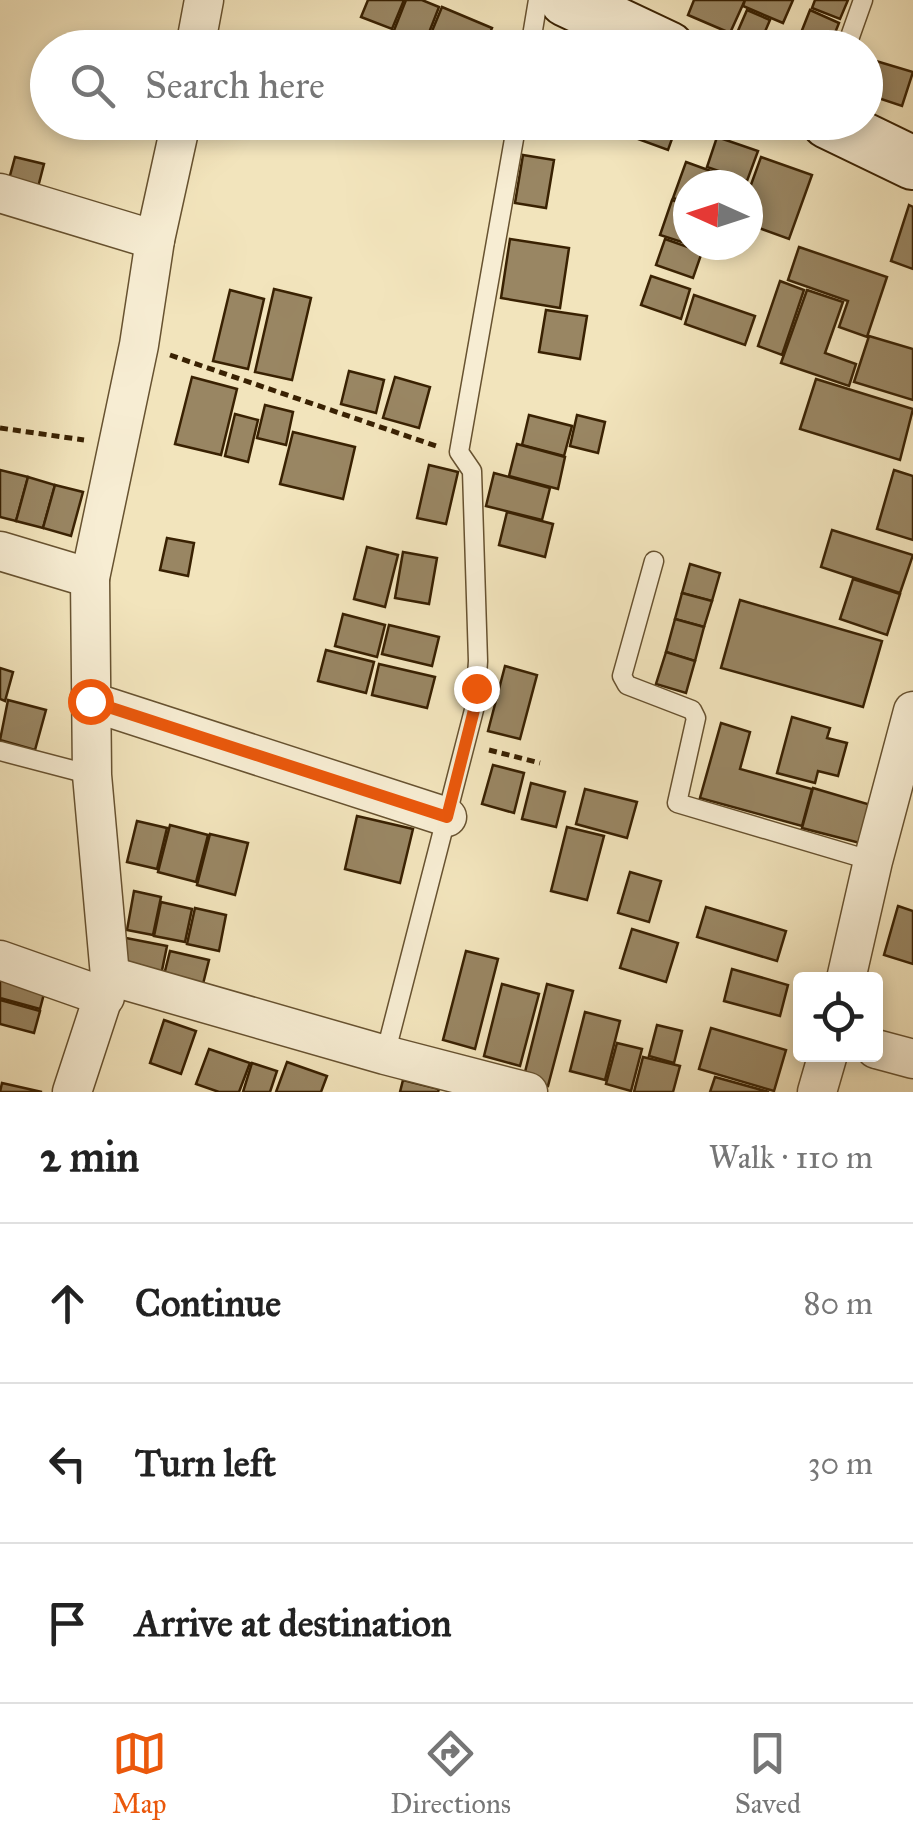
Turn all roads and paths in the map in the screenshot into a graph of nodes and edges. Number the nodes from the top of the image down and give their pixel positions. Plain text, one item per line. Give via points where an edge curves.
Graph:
1 (204, 0) edge
2 (538, 0) edge
3 (863, 0) edge
4 (590, 5) edge
5 (199, 30) edge
6 (533, 30) edge
7 (635, 30) edge
8 (852, 30) edge
9 (177, 140) edge
10 (514, 140) edge
11 (866, 140) edge
12 (913, 162) edge
13 (0, 193) edge
14 (155, 240) junction
15 (138, 345) junction
16 (0, 428) edge
17 (116, 445) junction
18 (459, 452) junction
19 (0, 551) edge
20 (654, 561) dead end
21 (90, 578) junction
22 (90, 701) junction
23 (913, 712) edge
24 (465, 744) junction
25 (0, 751) edge
26 (540, 763) dead end
27 (92, 775) junction
28 (447, 817) junction
29 (873, 861) junction
30 (0, 960) edge
31 (848, 972) edge
32 (108, 986) junction
33 (883, 1050) edge
34 (913, 1059) edge
35 (826, 1062) edge
36 (393, 1069) edge
37 (72, 1092) edge
38 (528, 1092) edge
39 (817, 1092) edge

1 - 5 street
2 - 6 lane
3 - 8 lane
4 - 7 main road
9 - 14 street
10 - 18 lane
11 - 12 main road
13 - 14 street
14 - 15 street
15 - 17 street
15 - 18 path
16 - 17 path
17 - 21 street
18 - 24 lane via 472,471 478,661
19 - 21 street
20 - 29 lane via 622,676 627,685 692,710 696,718 677,803
21 - 22 street
22 - 27 street
22 - 28 street
23 - 29 street
24 - 26 path
24 - 28 lane
25 - 27 lane
27 - 32 street
28 - 36 lane
29 - 31 street
30 - 32 street
32 - 36 street
32 - 37 street
33 - 34 street
35 - 39 street
36 - 38 street

